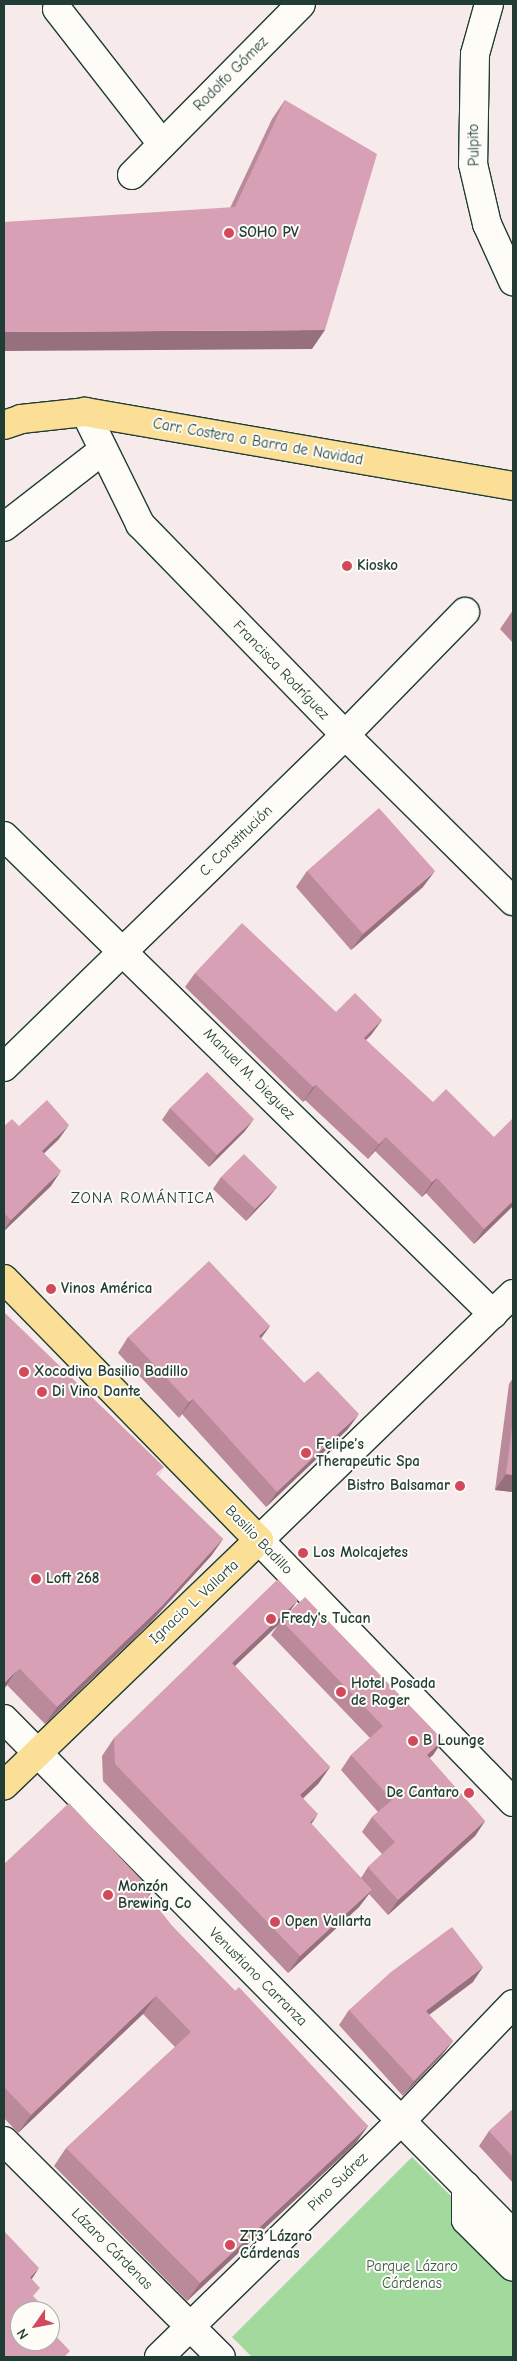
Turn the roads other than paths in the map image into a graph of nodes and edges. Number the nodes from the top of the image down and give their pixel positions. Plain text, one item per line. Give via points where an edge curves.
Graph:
1 (301, 4) edge
2 (489, 4) edge
3 (57, 9) dead end
4 (162, 144) junction
5 (132, 175) dead end
6 (513, 281) edge
7 (85, 412) junction
8 (4, 425) edge
9 (102, 451) junction
10 (513, 486) edge
11 (4, 527) edge
12 (465, 612) dead end
13 (345, 736) junction
14 (4, 836) edge
15 (513, 901) edge
16 (122, 950) junction
17 (4, 1067) edge
18 (4, 1279) edge
19 (513, 1294) edge
20 (493, 1314) junction
21 (260, 1540) junction
22 (4, 1719) edge
23 (36, 1751) junction
24 (4, 1785) edge
25 (513, 1802) edge
26 (513, 2004) edge
27 (400, 2122) junction
28 (4, 2141) edge
29 (466, 2186) junction
30 (513, 2234) edge
31 (513, 2267) edge
32 (190, 2327) junction
33 (159, 2357) edge
34 (221, 2357) edge

1 - 4 street, Rodolfo Gómez
2 - 6 street, Pulpito via 475,54 473,164 487,224
3 - 4 street
4 - 5 street, Rodolfo Gómez
7 - 8 main road, Carr. Costera a Barra de Navidad via 21,419
7 - 9 street, Francisca Rodríguez
7 - 10 main road, Carr. Costera a Barra de Navidad
9 - 11 street
9 - 13 street, Francisca Rodríguez via 140,524
12 - 13 street, C. Constitución
13 - 15 street, Francisca Rodríguez
13 - 16 street, C. Constitución
14 - 16 street, Manuel M. Dieguez
16 - 17 street, C. Constitución
16 - 20 street, Manuel M. Dieguez
18 - 21 main road, Basilio Badillo
19 - 20 street, Ignacio L. Vallarta
20 - 21 street, Ignacio L. Vallarta
21 - 23 main road, Ignacio L. Vallarta
21 - 25 street, Basilio Badillo
22 - 23 street, Venustiano Carranza
23 - 24 main road, Ignacio L. Vallarta
23 - 27 street, Venustiano Carranza
26 - 27 street, Pino Suárez
27 - 29 street, Venustiano Carranza
27 - 32 street, Pino Suárez
28 - 32 street, Lázaro Cárdenas
29 - 30 street, Venustiano Carranza
29 - 31 street via 466,2220
32 - 33 street, Pino Suárez
32 - 34 street, Lázaro Cárdenas

